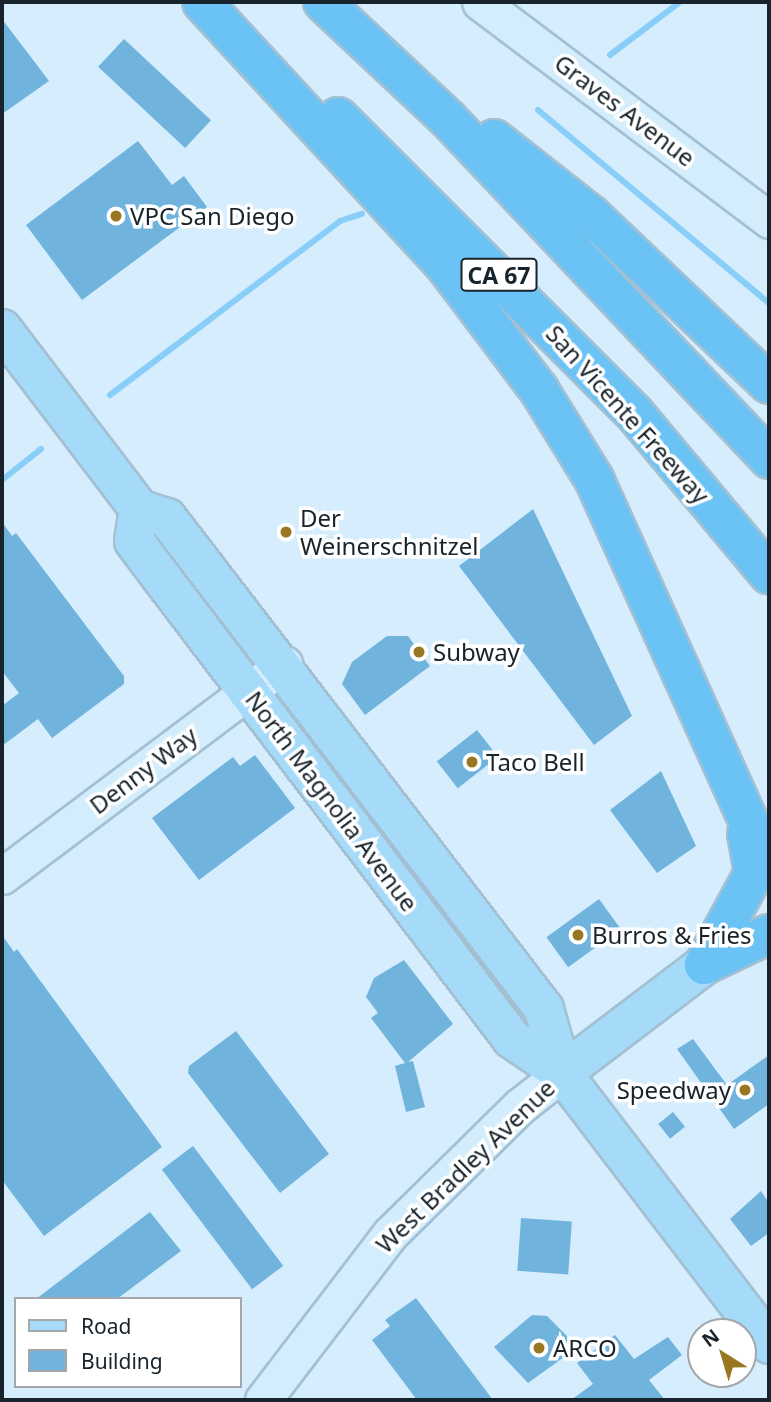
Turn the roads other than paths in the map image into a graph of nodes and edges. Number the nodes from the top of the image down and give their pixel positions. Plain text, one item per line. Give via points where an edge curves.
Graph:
1 (203, 2) edge
2 (323, 2) edge
3 (480, 2) edge
4 (369, 40) junction
5 (769, 220) edge
6 (2, 329) edge
7 (769, 384) edge
8 (769, 460) edge
9 (139, 509) junction
10 (769, 574) edge
11 (284, 664) junction
12 (248, 691) junction
13 (740, 809) junction
14 (769, 867) edge
15 (2, 876) edge
16 (769, 915) edge
17 (769, 934) edge
18 (704, 965) junction
19 (562, 1073) junction
20 (769, 1344) edge
21 (263, 1400) edge

1 - 10 highway, San Vicente Freeway / CA 67 via 388,162 635,414
1 - 13 highway via 444,264 539,390 594,479
2 - 4 highway, CA 67
3 - 5 main road, Graves Avenue
4 - 7 highway via 591,215
4 - 8 highway, CA 67 via 700,380
6 - 9 main road, North Magnolia Avenue
9 - 11 main road, North Magnolia Avenue via 167,518
9 - 12 main road, North Magnolia Avenue via 134,541
11 - 12 main road, Denny Way
11 - 19 main road, North Magnolia Avenue via 544,1009
12 - 15 main road, Denny Way
12 - 19 main road, North Magnolia Avenue via 512,1039
13 - 14 highway
13 - 18 highway via 754,873
16 - 18 main road, West Bradley Avenue
17 - 18 highway
18 - 19 main road, West Bradley Avenue
19 - 20 main road, North Magnolia Avenue
19 - 21 main road, West Bradley Avenue via 520,1106 390,1234

